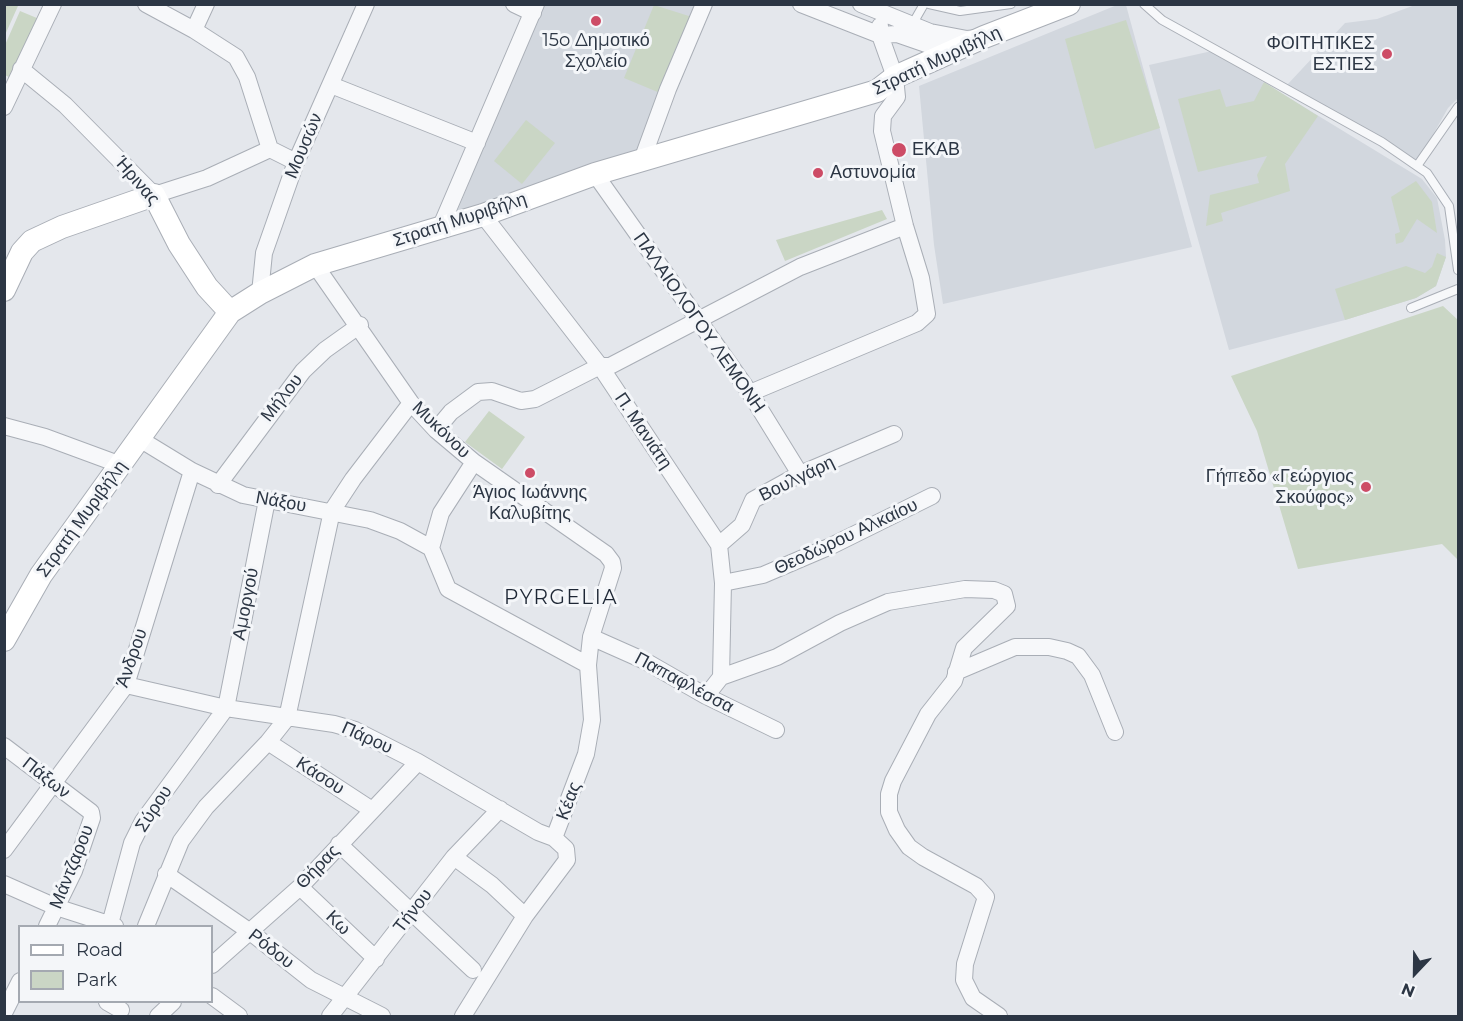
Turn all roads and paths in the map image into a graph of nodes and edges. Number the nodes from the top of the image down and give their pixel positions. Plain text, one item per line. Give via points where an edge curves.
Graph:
1 (53, 4) edge
2 (146, 4) edge
3 (206, 4) edge
4 (366, 4) edge
5 (514, 4) edge
6 (704, 4) edge
7 (801, 4) edge
8 (861, 4) edge
9 (924, 4) edge
10 (928, 4) edge
11 (1011, 4) edge
12 (1069, 4) edge
13 (1144, 4) edge
14 (535, 9) edge
15 (881, 9) edge
16 (912, 26) junction
17 (194, 30) junction
18 (880, 35) junction
19 (984, 37) junction
20 (949, 52) junction
21 (21, 69) junction
22 (895, 77) junction
23 (331, 85) junction
24 (4, 107) edge
25 (1458, 107) edge
26 (477, 143) junction
27 (270, 149) junction
28 (642, 160) junction
29 (296, 162) junction
30 (1417, 166) junction
31 (595, 174) junction
32 (154, 195) junction
33 (483, 214) junction
34 (441, 226) junction
35 (905, 226) junction
36 (315, 265) junction
37 (1458, 270) edge
38 (4, 290) edge
39 (1458, 290) edge
40 (260, 293) junction
41 (1411, 308) dead end
42 (230, 312) junction
43 (700, 320) junction
44 (360, 326) junction
45 (600, 366) junction
46 (750, 393) junction
47 (411, 403) junction
48 (4, 426) edge
49 (436, 430) junction
50 (894, 434) dead end
51 (138, 438) junction
52 (474, 462) junction
53 (121, 465) junction
54 (192, 471) junction
55 (800, 474) junction
56 (218, 485) junction
57 (932, 496) dead end
58 (267, 500) junction
59 (332, 511) junction
60 (719, 545) junction
61 (431, 548) junction
62 (606, 554) joint
63 (723, 583) junction
64 (591, 637) junction
65 (4, 640) edge
66 (588, 665) junction
67 (956, 672) junction
68 (721, 677) junction
69 (126, 685) junction
70 (706, 696) junction
71 (226, 708) junction
72 (287, 718) junction
73 (776, 730) dead end
74 (1115, 732) dead end
75 (268, 742) junction
76 (4, 746) edge
77 (418, 762) junction
78 (52, 785) junction
79 (87, 809) joint
80 (500, 809) junction
81 (372, 810) junction
82 (554, 838) junction
83 (339, 844) junction
84 (4, 849) edge
85 (454, 857) junction
86 (166, 874) junction
87 (4, 884) edge
88 (300, 886) junction
89 (56, 907) junction
90 (412, 913) junction
91 (525, 916) junction
92 (48, 925) edge
93 (113, 925) edge
94 (147, 925) edge
95 (249, 932) junction
96 (376, 959) junction
97 (213, 964) edge
98 (472, 970) dead end
99 (18, 985) edge
100 (213, 997) edge
101 (344, 998) junction
102 (172, 1003) edge
103 (5, 1011) edge
104 (14, 1017) edge
105 (158, 1017) edge
106 (239, 1017) edge
107 (330, 1017) edge
108 (382, 1017) edge
109 (463, 1017) edge
110 (999, 1017) edge

1 - 21 street
2 - 17 street
3 - 17 street
4 - 23 street, Μουσών
5 - 14 street
6 - 28 street
7 - 18 street
8 - 15 street
9 - 16 lane
10 - 11 lane via 960,10
12 - 19 main road, Στρατή Μυριβήλη
13 - 30 lane via 1162,20 1382,142
14 - 26 street
15 - 16 street
15 - 18 street
16 - 19 street via 953,37
17 - 27 street via 242,64
18 - 20 street via 897,34
18 - 22 street
19 - 20 main road, Στρατή Μυριβήλη
20 - 22 main road, Στρατή Μυριβήλη
21 - 24 street
21 - 32 street, Ήρινας via 65,105
22 - 28 main road, Στρατή Μυριβήλη via 877,91
22 - 35 street via 897,97 881,123
23 - 26 street
23 - 29 street, Μουσών
25 - 30 lane
26 - 34 street
27 - 29 street
27 - 32 street
28 - 31 main road, Στρατή Μυριβήλη
29 - 40 street, Μουσών via 264,253
30 - 37 lane via 1436,184 1449,206
31 - 33 main road, Στρατή Μυριβήλη
31 - 43 street, ΠΑΛΑΙΟΛΟΓΟΥ ΛΕΜΟΝΗ
32 - 38 main road via 62,226 32,241 22,252
32 - 42 main road, Ήρινας via 207,287
33 - 34 main road, Στρατή Μυριβήλη
33 - 45 street, Π. Μανιάτη
34 - 36 main road, Στρατή Μυριβήλη
35 - 43 street via 800,267
35 - 46 street via 927,314 917,323
36 - 40 main road, Στρατή Μυριβήλη
36 - 44 street, Μυκόνου
39 - 41 lane
40 - 42 main road, Στρατή Μυριβήλη
42 - 51 main road, Στρατή Μυριβήλη
43 - 45 street via 610,366
43 - 46 street, ΠΑΛΑΙΟΛΟΓΟΥ ΛΕΜΟΝΗ
44 - 47 street, Μυκόνου
44 - 56 street, Μήλου via 303,371
45 - 49 street via 535,399 522,401 492,391 477,392 451,412
45 - 60 street, Π. Μανιάτη
46 - 55 street, ΠΑΛΑΙΟΛΟΓΟΥ ΛΕΜΟΝΗ
47 - 49 street, Μυκόνου
47 - 59 street
48 - 53 street
49 - 52 street, Μυκόνου
50 - 55 street, Βουλγάρη
51 - 53 main road, Στρατή Μυριβήλη
51 - 54 street, Νάξου
52 - 61 street via 441,513
52 - 62 street, Μυκόνου
53 - 65 main road, Στρατή Μυριβήλη via 41,575
54 - 56 street, Νάξου
54 - 69 street, Άνδρου
55 - 60 street, Βουλγάρη via 753,500 742,525
56 - 58 street, Νάξου
57 - 63 street, Θεοδώρου Αλκαίου via 763,576
58 - 59 street, Νάξου
58 - 71 street, Αμοργού
59 - 61 street, Νάξου via 400,531
59 - 72 street
60 - 63 street, Π. Μανιάτη
61 - 66 street via 443,582 455,594
62 - 64 street, Κέας via 613,568
63 - 68 street, Π. Μανιάτη
64 - 66 street, Κέας
64 - 70 street, Παπαφλέσσα via 645,661
66 - 82 street, Κέας via 592,720 586,754
67 - 68 street via 964,648 1003,610 1007,599 1004,594 965,589 888,602 777,657
67 - 74 street via 1015,647 1067,651 1077,656 1092,675
67 - 110 street via 949,688 928,714 893,781 889,812 909,847 976,886 986,897 965,964 964,980 973,998
68 - 70 street
69 - 71 street, Πάρου
69 - 78 street, Άνδρου
70 - 73 street, Παπαφλέσσα
71 - 72 street, Πάρου
71 - 93 street, Σύρου via 143,821 132,843
72 - 75 street
72 - 77 street, Πάρου via 355,730
75 - 81 street, Κάσου
75 - 86 street via 206,807 181,841
76 - 78 street, Πάξων
77 - 80 street, Πάρου
77 - 81 street, Θήρας
78 - 79 street, Πάξων
78 - 84 street, Άνδρου
79 - 89 street, Μάντζαρου via 92,818 74,871
80 - 82 street, Πάρου
80 - 85 street, Τήνου
81 - 83 street, Θήρας
82 - 91 street, Κέας via 566,849 567,860
83 - 88 street, Θήρας
83 - 90 street
85 - 90 street, Τήνου
85 - 91 street
86 - 94 street
86 - 95 street, Ρόδου
87 - 89 street
88 - 95 street, Θήρας
88 - 96 street, Κω
89 - 92 street, Μάντζαρου
89 - 93 street
90 - 96 street, Τήνου
90 - 98 street
91 - 109 street, Κέας
95 - 97 street, Θήρας
95 - 101 street, Ρόδου via 311,980
96 - 101 street, Τήνου
99 - 103 street
100 - 106 street
101 - 107 street, Τήνου
101 - 108 street, Ρόδου
102 - 105 street
103 - 104 street

